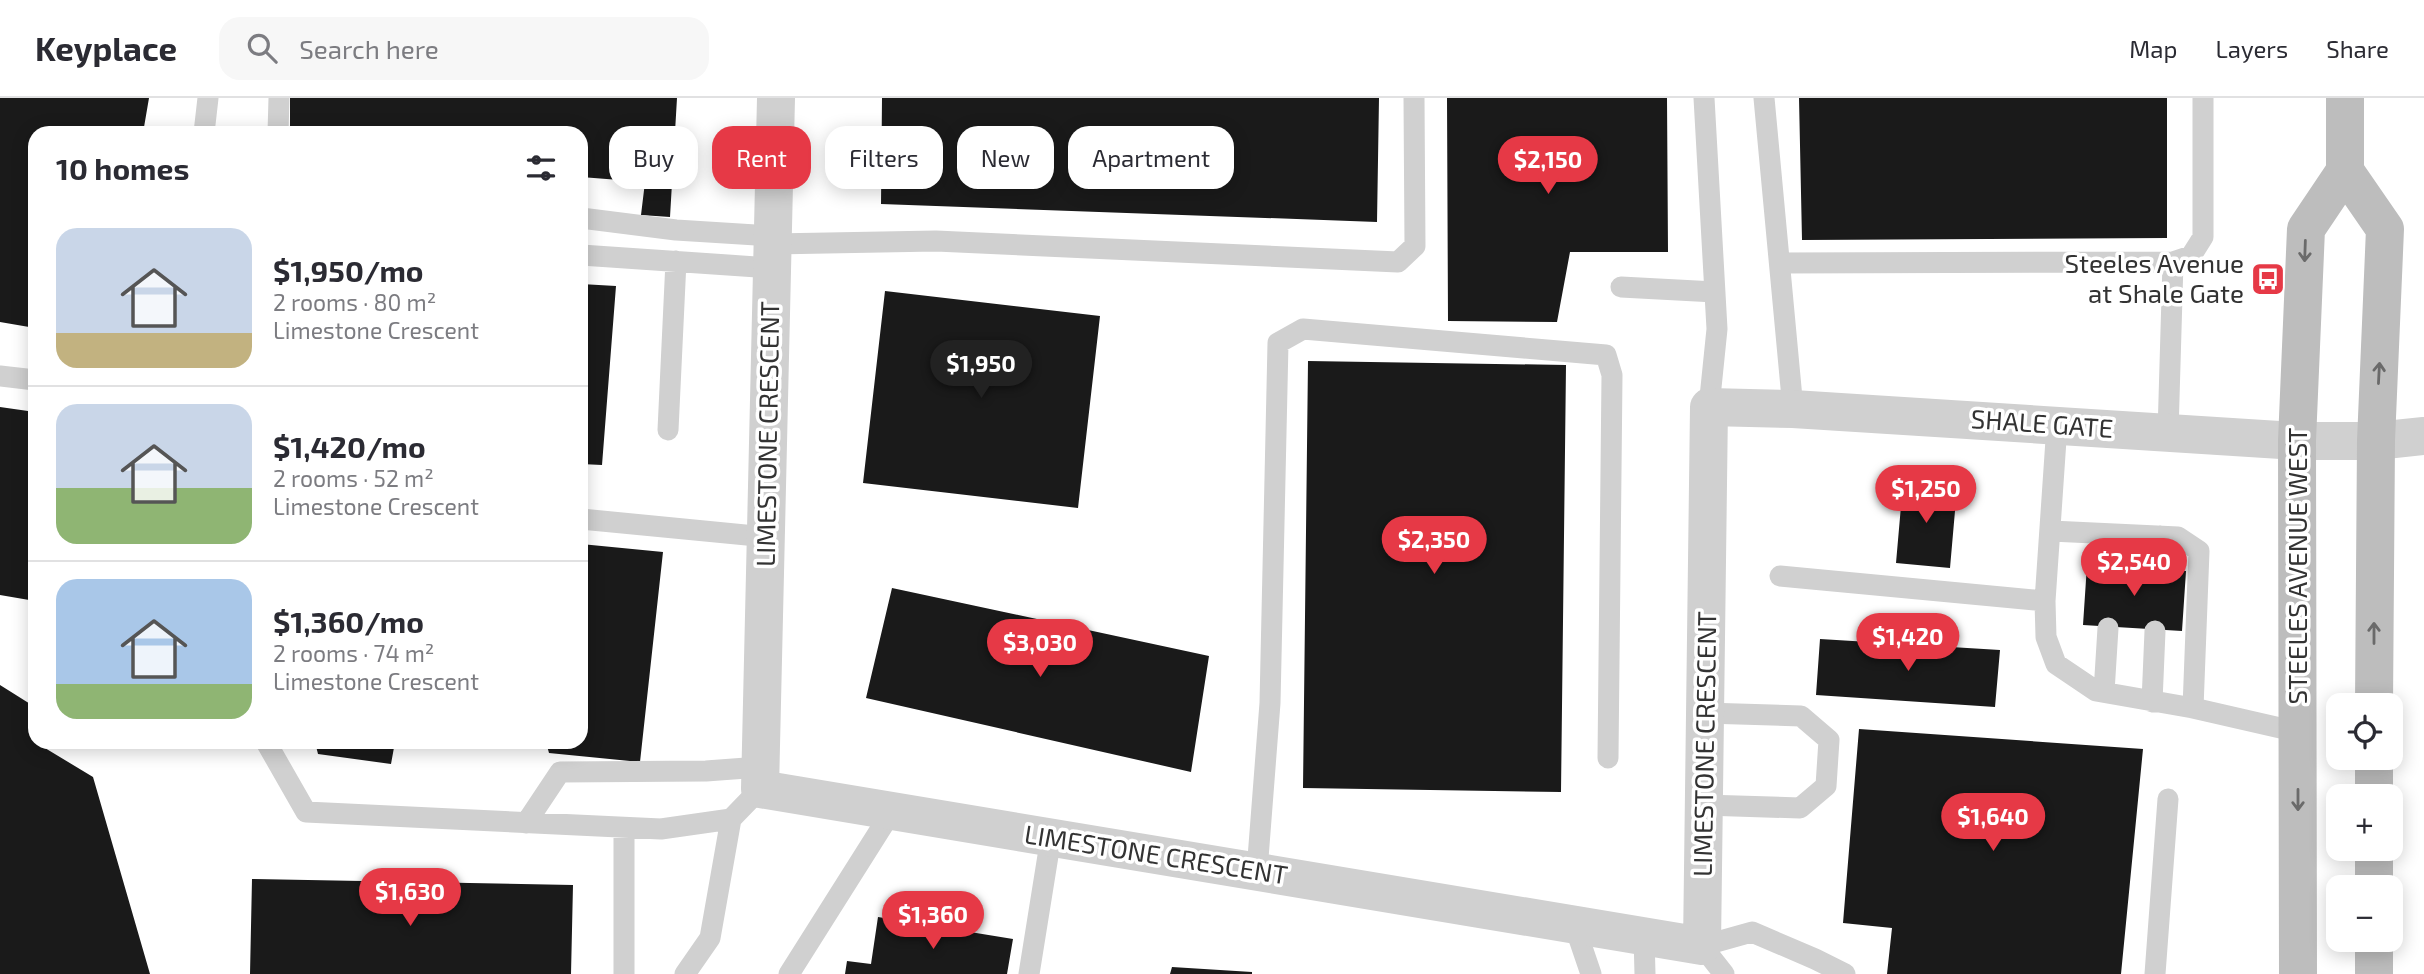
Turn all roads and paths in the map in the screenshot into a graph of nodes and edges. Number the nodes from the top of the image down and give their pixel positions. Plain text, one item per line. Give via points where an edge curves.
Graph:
1 (208, 98) edge
2 (279, 98) edge
3 (776, 98) edge
4 (1414, 98) edge
5 (1704, 98) edge
6 (1764, 98) edge
7 (2203, 98) edge
8 (2345, 98) edge
9 (205, 126) edge
10 (278, 126) edge
11 (2345, 171) junction
12 (588, 219) edge
13 (773, 249) junction
14 (588, 255) edge
15 (676, 261) junction
16 (2172, 262) junction
17 (1780, 263) junction
18 (1620, 287) dead end
19 (1715, 292) junction
20 (0, 376) edge
21 (28, 379) edge
22 (1709, 407) junction
23 (1794, 409) junction
24 (2057, 425) junction
25 (668, 430) dead end
26 (2168, 433) junction
27 (2424, 436) edge
28 (2297, 441) junction
29 (2375, 441) junction
30 (588, 520) edge
31 (2051, 531) junction
32 (2112, 534) junction
33 (2160, 536) junction
34 (766, 537) junction
35 (2110, 567) dead end
36 (2158, 569) dead end
37 (1780, 576) dead end
38 (2045, 601) junction
39 (2108, 628) dead end
40 (2155, 631) dead end
41 (2104, 692) junction
42 (2374, 693) edge
43 (2152, 702) junction
44 (2193, 708) junction
45 (1705, 713) junction
46 (2298, 732) junction
47 (270, 749) edge
48 (1608, 758) dead end
49 (760, 778) junction
50 (2168, 799) dead end
51 (1704, 805) junction
52 (892, 811) junction
53 (731, 819) junction
54 (526, 822) junction
55 (624, 828) junction
56 (1051, 838) junction
57 (1257, 871) junction
58 (1574, 924) junction
59 (1644, 936) junction
60 (2374, 952) edge
61 (1713, 960) edge
62 (624, 974) edge
63 (685, 974) edge
64 (789, 974) edge
65 (1029, 974) edge
66 (1591, 974) edge
67 (1645, 974) edge
68 (1845, 974) edge
69 (2155, 974) edge
70 (2298, 974) edge
71 (2374, 974) edge

1 - 9 lane
2 - 10 lane
3 - 13 street, LIMESTONE CRESCENT
4 - 13 lane via 1415,246 1398,262 936,241
5 - 19 lane
6 - 17 lane
7 - 16 lane via 2203,237 2190,256
8 - 11 main road
11 -> 28 main road, STEELES AVENUE WEST via 2305,229
29 -> 11 main road via 2385,229
12 - 13 lane
13 - 15 lane
13 - 34 street, LIMESTONE CRESCENT
14 - 15 lane
15 - 25 lane
16 - 17 lane
16 - 26 lane
17 - 23 lane
18 - 19 lane
19 - 22 lane via 1717,330
20 - 21 lane
22 - 23 street, SHALE GATE
22 - 45 street, LIMESTONE CRESCENT
23 - 24 street, SHALE GATE
24 - 26 street, SHALE GATE
24 - 31 lane
26 - 28 street, SHALE GATE
27 - 29 street, SHALE GATE
28 - 29 street, SHALE GATE
28 - 46 main road, STEELES AVENUE WEST
42 -> 29 main road
30 - 34 lane
31 - 32 lane
31 - 38 lane
32 - 33 lane
32 - 35 lane
33 - 36 lane
33 - 44 lane via 2178,537 2199,551
34 - 49 street, LIMESTONE CRESCENT
37 - 38 lane
38 - 41 lane via 2046,637 2056,664
39 - 41 lane
40 - 43 lane
41 - 43 lane
43 - 44 lane
44 - 46 lane
45 - 51 street, LIMESTONE CRESCENT
45 - 51 lane via 1801,716 1829,740 1826,786 1800,808
46 -> 70 main road, STEELES AVENUE WEST
47 - 54 lane via 306,812
48 - 57 lane via 1612,375 1606,355 1303,329 1278,343 1270,703
49 - 52 street, LIMESTONE CRESCENT
49 - 53 lane
49 - 54 lane via 706,771 560,772
50 - 69 lane
51 - 61 street, LIMESTONE CRESCENT
52 - 56 street, LIMESTONE CRESCENT
52 - 64 lane
53 - 55 lane via 661,829
53 - 63 lane via 710,938
54 - 55 lane
55 - 62 lane
56 - 57 street, LIMESTONE CRESCENT
56 - 65 lane
57 - 58 street, LIMESTONE CRESCENT
58 - 59 street, LIMESTONE CRESCENT
58 - 66 lane
59 - 61 street, LIMESTONE CRESCENT
59 - 67 lane
60 - 71 main road
61 - 68 lane via 1752,932

